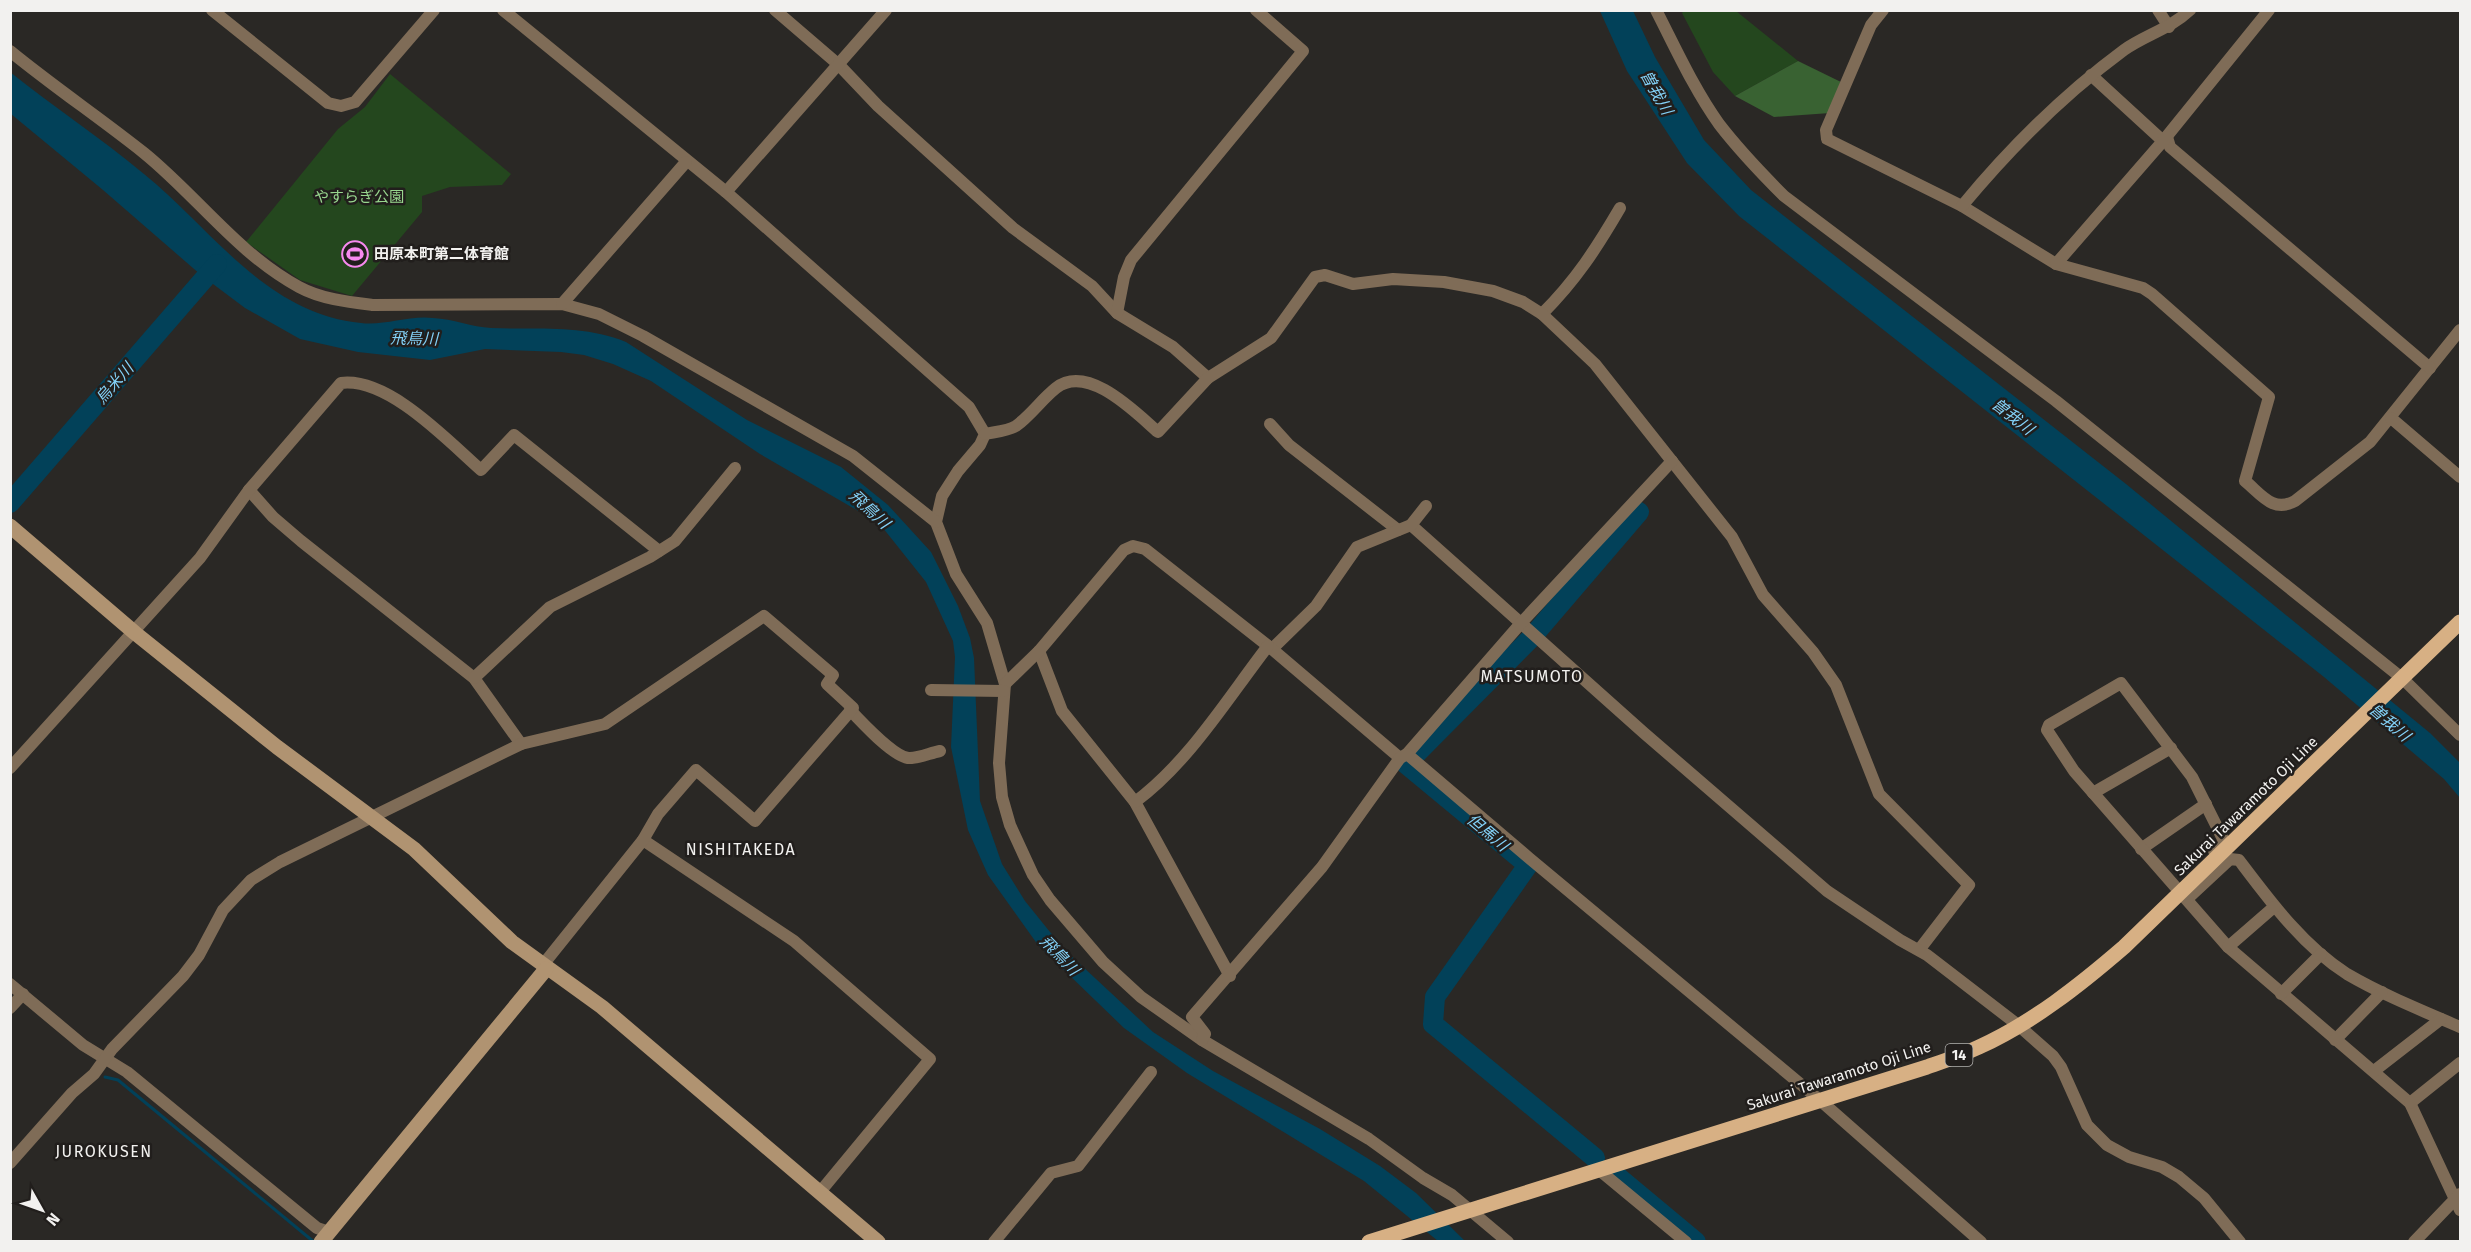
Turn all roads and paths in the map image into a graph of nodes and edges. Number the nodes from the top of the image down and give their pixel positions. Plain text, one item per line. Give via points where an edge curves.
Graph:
1 (212, 10) edge
2 (434, 10) edge
3 (503, 10) edge
4 (775, 10) edge
5 (886, 10) edge
6 (1256, 10) edge
7 (1656, 10) edge
8 (1882, 10) edge
9 (2158, 10) edge
10 (2190, 10) edge
11 (2269, 10) edge
12 (2169, 27) junction
13 (10, 51) edge
14 (839, 65) junction
15 (2091, 75) junction
16 (2165, 139) junction
17 (686, 162) junction
18 (726, 192) junction
19 (1962, 206) junction
20 (1620, 208) dead end
21 (2056, 264) junction
22 (562, 304) junction
23 (1117, 313) junction
24 (1542, 314) junction
25 (2460, 330) edge
26 (2430, 368) junction
27 (1208, 378) junction
28 (2391, 418) junction
29 (1270, 424) dead end
30 (985, 434) junction
31 (1672, 461) junction
32 (735, 468) dead end
33 (2460, 477) edge
34 (249, 490) junction
35 (1426, 506) dead end
36 (936, 522) junction
37 (1411, 525) junction
38 (10, 526) edge
39 (1398, 530) junction
40 (659, 551) junction
41 (1522, 622) junction
42 (2460, 622) edge
43 (135, 633) junction
44 (1270, 647) junction
45 (1039, 651) junction
46 (474, 678) junction
47 (2402, 680) junction
48 (1005, 688) junction
49 (934, 690) dead end
50 (850, 710) junction
51 (2460, 735) edge
52 (521, 744) junction
53 (2171, 748) junction
54 (940, 751) dead end
55 (1404, 756) junction
56 (10, 768) edge
57 (2093, 793) junction
58 (1135, 802) junction
59 (2206, 804) junction
60 (372, 816) junction
61 (643, 840) junction
62 (2141, 849) junction
63 (2184, 896) junction
64 (2274, 907) junction
65 (2228, 947) junction
66 (1919, 950) junction
67 (2320, 954) junction
68 (544, 967) junction
69 (1230, 975) junction
70 (10, 984) edge
71 (2382, 992) junction
72 (23, 994) junction
73 (2281, 994) junction
74 (10, 1008) edge
75 (2441, 1019) junction
76 (2018, 1026) junction
77 (2460, 1027) edge
78 (1202, 1040) junction
79 (2335, 1040) junction
80 (106, 1061) junction
81 (2460, 1063) edge
82 (2374, 1071) junction
83 (1151, 1072) dead end
84 (1822, 1102) junction
85 (2410, 1103) junction
86 (10, 1162) edge
87 (1599, 1170) junction
88 (820, 1192) junction
89 (2458, 1200) edge
90 (1472, 1210) junction
91 (1401, 1235) edge
92 (328, 1238) edge
93 (878, 1242) edge
94 (994, 1242) edge
95 (1368, 1242) edge
96 (1508, 1242) edge
97 (1686, 1242) edge
98 (1981, 1242) edge
99 (2240, 1242) edge
100 (2414, 1242) edge

1 - 2 street via 328,103 340,106 355,102
3 - 17 street
4 - 14 street
5 - 14 street
6 - 23 street via 1303,51 1131,260
7 - 47 street via 1687,73 1718,123 1785,196 2056,401
8 - 19 street via 1871,25 1826,130 1827,139
9 - 12 street
10 - 12 street
11 - 16 street
12 - 15 street via 2127,48
13 - 22 street via 145,154 237,242 299,287 373,305
14 - 18 street
14 - 23 street via 878,106 1013,228 1092,286
15 - 16 street
15 - 19 street via 2040,120
16 - 21 street
16 - 26 street
17 - 18 street
17 - 22 street
18 - 30 street via 969,407
19 - 21 street
20 - 24 street via 1589,261
21 - 28 street via 2143,288 2269,397 2245,481 2276,506 2284,507 2306,494 2370,442
22 - 36 street via 599,314 643,336 852,456
23 - 27 street via 1173,347
24 - 27 street via 1493,291 1444,282 1393,279 1353,284 1326,275 1315,277 1271,338
24 - 31 street via 1595,364
25 - 26 street
26 - 28 street
27 - 30 street via 1158,432 1103,387 1070,382 1058,386 1014,427
28 - 33 street
29 - 39 street via 1289,445
30 - 36 street via 942,496
31 - 41 street
31 - 66 street via 1732,537 1769,604 1813,652 1836,685 1879,794 1969,885
32 - 40 street via 675,541
34 - 40 street via 337,387 355,381 374,387 417,415 481,470 514,435
34 - 43 street via 200,558
34 - 46 street via 273,518
35 - 37 street
36 - 48 street via 956,574 987,623
37 - 39 street
37 - 41 street
38 - 43 street
39 - 44 street via 1357,547 1316,606
40 - 46 street via 550,606
41 - 55 street
41 - 66 street via 1827,891
42 - 47 main road, Sakurai Tawaramoto Oji Line / 14
43 - 56 street
43 - 60 street
44 - 45 street via 1145,549 1133,546 1124,550
44 - 55 street
44 - 58 street via 1180,759
45 - 48 street
45 - 58 street via 1062,711
46 - 52 street
47 - 51 street
47 - 63 main road, Sakurai Tawaramoto Oji Line / 14
48 - 49 street
48 - 78 street via 999,763 1002,797 1033,875 1103,962 1142,997
50 - 52 street via 853,708 827,684 833,675 764,616 605,724
50 - 54 street via 904,757
50 - 61 street via 755,821 696,770 658,814
52 - 60 street
53 - 57 street
53 - 57 street via 2121,683 2049,725 2047,730
53 - 59 street
55 - 69 street via 1322,867
55 - 84 street
57 - 62 street
58 - 69 street
59 - 62 street
59 - 63 street via 2224,841 2181,883
60 - 68 street
60 - 80 street via 280,861 251,880 223,910 199,956 183,976 112,1049
61 - 68 street
61 - 88 street via 794,941 930,1059
62 - 63 street
63 - 64 street via 2230,859 2240,860
63 - 65 street
63 - 76 main road, Sakurai Tawaramoto Oji Line / 14 via 2090,976
64 - 65 street
64 - 67 street
65 - 73 street
66 - 76 street
67 - 71 street
67 - 73 street
68 - 88 street via 611,1015
68 - 92 street
69 - 78 street via 1192,1017 1205,1034
70 - 72 street
71 - 75 street
71 - 79 street
72 - 74 street
72 - 80 street
73 - 79 street
75 - 77 street
75 - 82 street
76 - 84 main road, Sakurai Tawaramoto Oji Line / 14 via 1969,1051
76 - 99 street via 2053,1056 2087,1125 2107,1145 2179,1177 2204,1198
78 - 90 street via 1339,1119
79 - 82 street
80 - 86 street
80 - 92 street via 127,1072
81 - 85 street
82 - 85 street
83 - 94 street via 1078,1166 1051,1173
84 - 87 main road, Sakurai Tawaramoto Oji Line / 14
84 - 98 street
85 - 89 street
87 - 90 main road, Sakurai Tawaramoto Oji Line / 14
87 - 97 street
88 - 93 street
89 - 100 street
90 - 91 main road, Sakurai Tawaramoto Oji Line / 14
90 - 96 street
91 - 95 main road, Sakurai Tawaramoto Oji Line / 14

